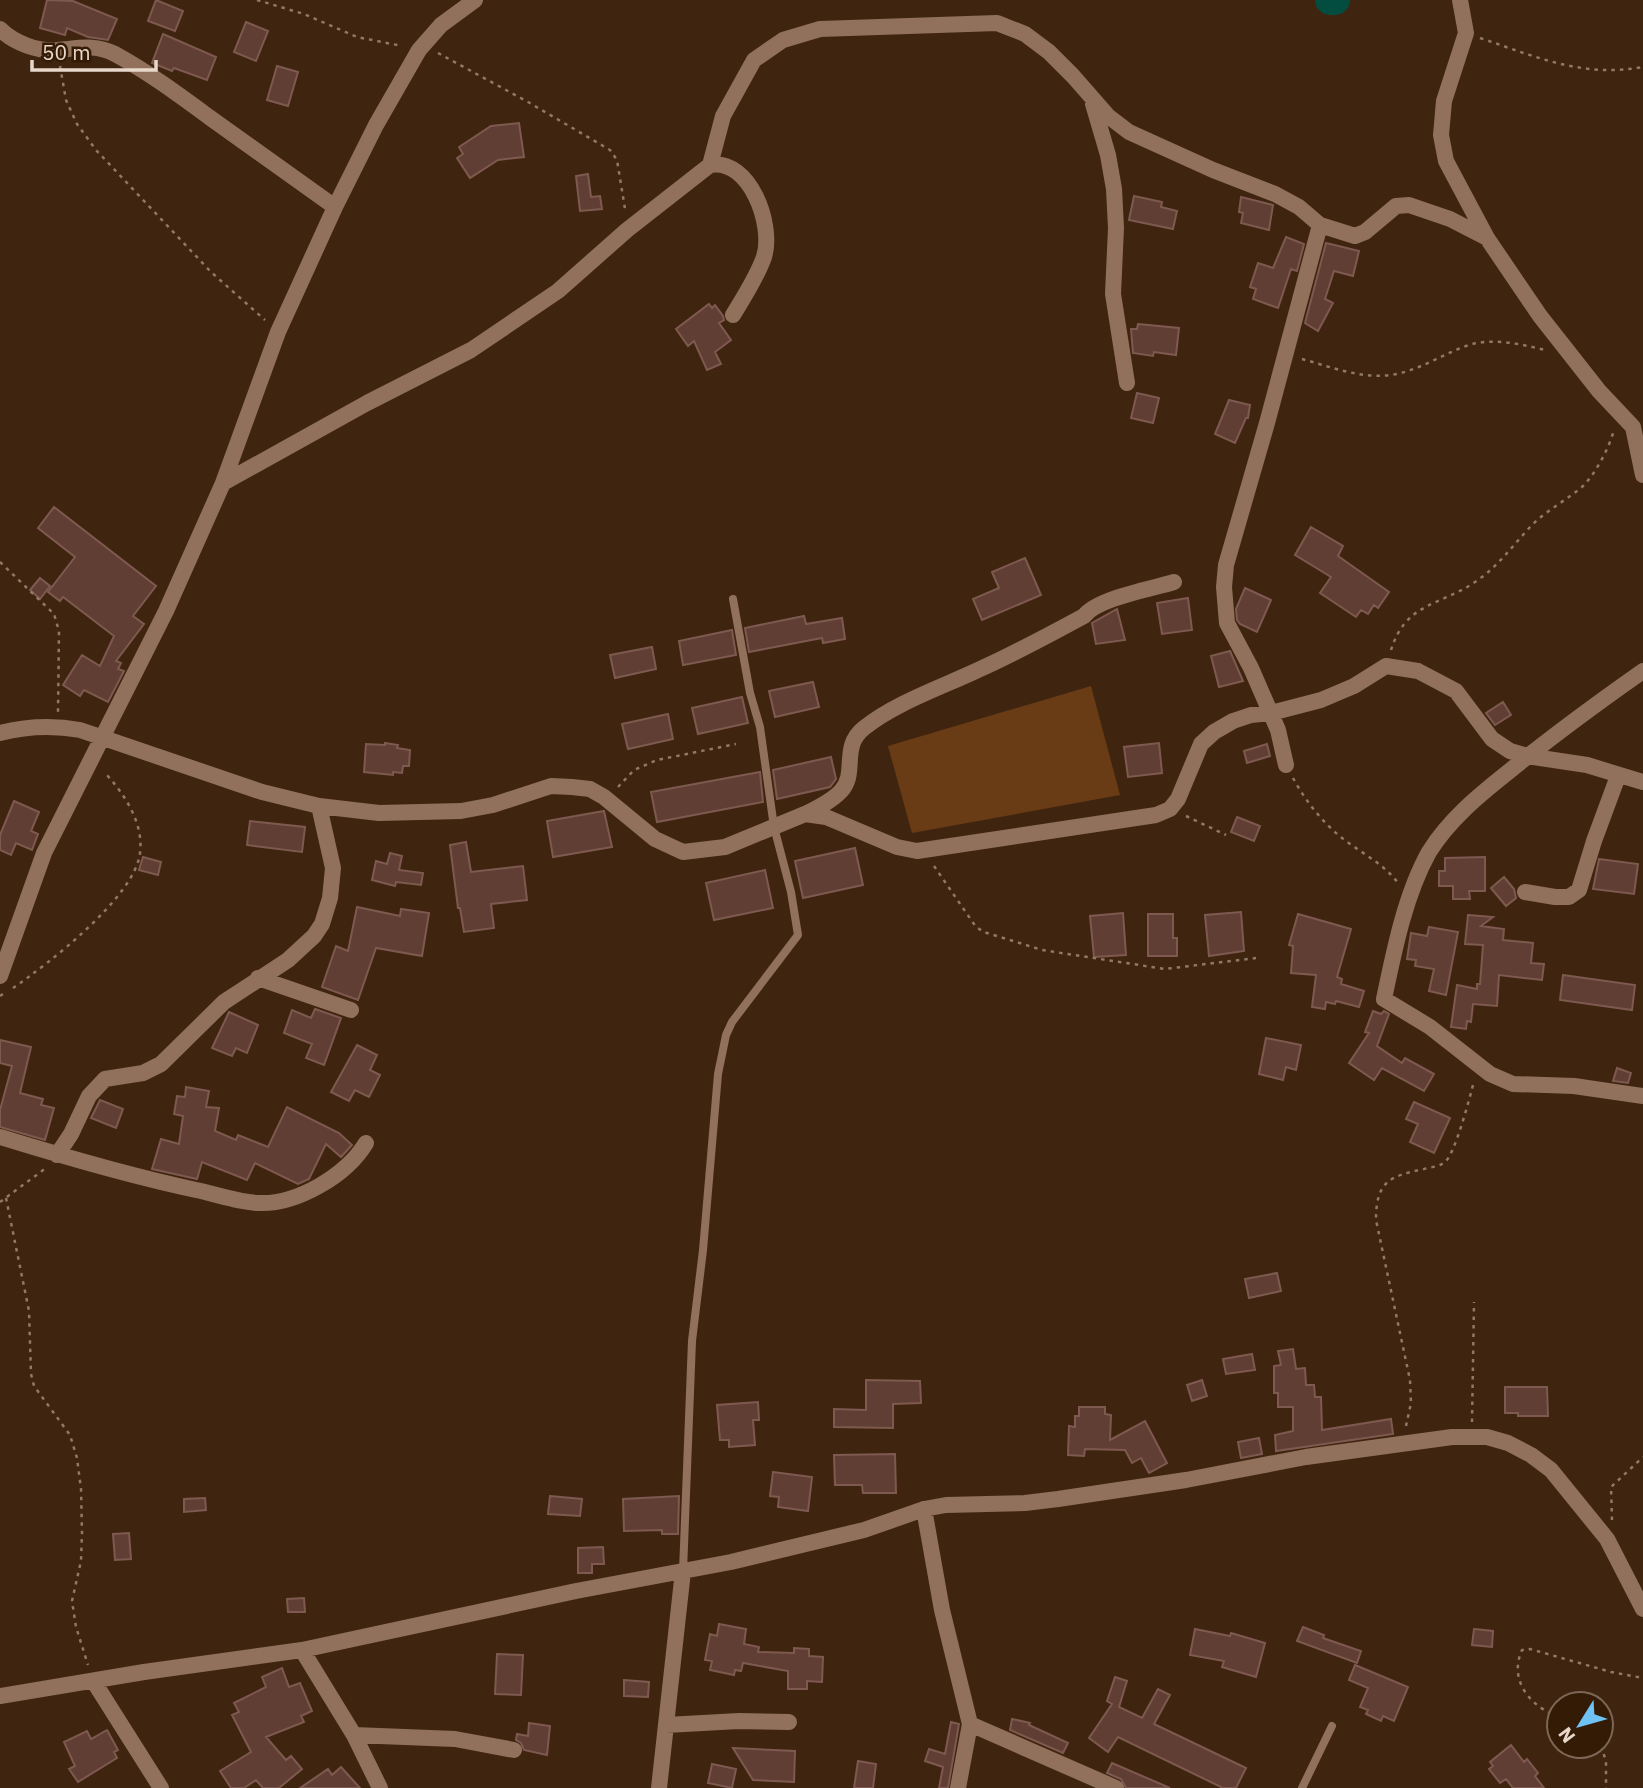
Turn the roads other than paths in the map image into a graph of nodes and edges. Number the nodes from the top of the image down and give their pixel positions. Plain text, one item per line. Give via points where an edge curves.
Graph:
1 (475, 0) edge
2 (1460, 0) edge
3 (0, 29) edge
4 (1090, 95) junction
5 (710, 165) junction
6 (335, 207) junction
7 (1320, 225) junction
8 (1487, 237) junction
9 (733, 315) dead end
10 (1127, 383) dead end
11 (1638, 427) edge
12 (1643, 475) edge
13 (223, 483) junction
14 (1174, 582) dead end
15 (733, 599) dead end
16 (1643, 671) edge
17 (1271, 713) junction
18 (0, 733) edge
19 (103, 738) junction
20 (1527, 756) junction
21 (1286, 765) road end
22 (1618, 776) junction
23 (1643, 782) edge
24 (319, 807) junction
25 (805, 814) junction
26 (774, 827) junction
27 (1525, 892) dead end
28 (0, 976) edge
29 (258, 978) junction
30 (351, 1010) dead end
31 (1643, 1096) edge
32 (0, 1137) edge
33 (366, 1143) dead end
34 (57, 1155) junction
35 (924, 1508) junction
36 (683, 1571) junction
37 (1643, 1609) edge
38 (302, 1650) junction
39 (94, 1682) junction
40 (0, 1696) edge
41 (789, 1722) dead end
42 (970, 1724) junction
43 (666, 1725) junction
44 (1332, 1726) dead end
45 (354, 1735) junction
46 (514, 1750) dead end
47 (161, 1788) edge
48 (380, 1788) edge
49 (659, 1788) edge
50 (958, 1788) edge
51 (1116, 1788) edge
52 (1303, 1788) edge

1 - 6 street via 421,47
2 - 8 street via 1466,33 1444,101 1441,135 1446,161
3 - 6 street via 9,38 36,48 97,46 115,54
4 - 5 street via 1049,52 1025,34 997,23 820,29 783,40 754,60 723,116
4 - 7 street via 1129,132 1275,194
4 - 10 street via 1115,189 1113,294
5 - 9 street via 721,163 755,193 766,232 765,255
5 - 13 street via 558,291 471,350
6 - 13 street via 278,332
7 - 8 street via 1355,236 1395,206 1409,205
7 - 17 street via 1226,565 1227,623
8 - 11 street via 1571,357
11 - 12 street
13 - 19 street
14 - 25 street via 1089,609 1023,649 863,728 851,741 841,792
15 - 26 lane via 760,727
16 - 20 street
17 - 20 street via 1354,687 1386,666 1418,671 1456,691 1492,739
17 - 21 street
17 - 25 street via 1233,720 1214,732 1201,744 1170,808 1141,818 917,851 826,817
18 - 19 street via 58,726
19 - 24 street
19 - 28 street via 44,853
20 - 22 street via 1587,765
20 - 31 street via 1441,834 1420,870 1384,999 1430,1027 1478,1066 1513,1084 1574,1086
22 - 23 street
22 - 27 street via 1579,890 1569,897
24 - 26 street via 379,813 461,811 493,806 551,786 590,789 655,839 683,852 725,847
24 - 29 street via 333,868 322,924 302,948
25 - 26 street
26 - 36 lane via 798,935 732,1022 718,1074 692,1341
29 - 30 street
29 - 34 street via 224,1002 152,1069 105,1079 89,1096
32 - 34 street
33 - 34 street via 336,1175 310,1191 292,1199 258,1203
35 - 36 street via 864,1530
35 - 37 street via 1058,1499 1401,1442 1472,1436 1508,1443 1551,1470 1607,1539
35 - 42 street via 942,1610
36 - 38 street
36 - 43 street
38 - 39 street
38 - 45 street
39 - 40 street
39 - 47 street
41 - 43 street
42 - 50 street
42 - 51 street
43 - 49 street
44 - 52 lane
45 - 46 street via 455,1739
45 - 48 street

